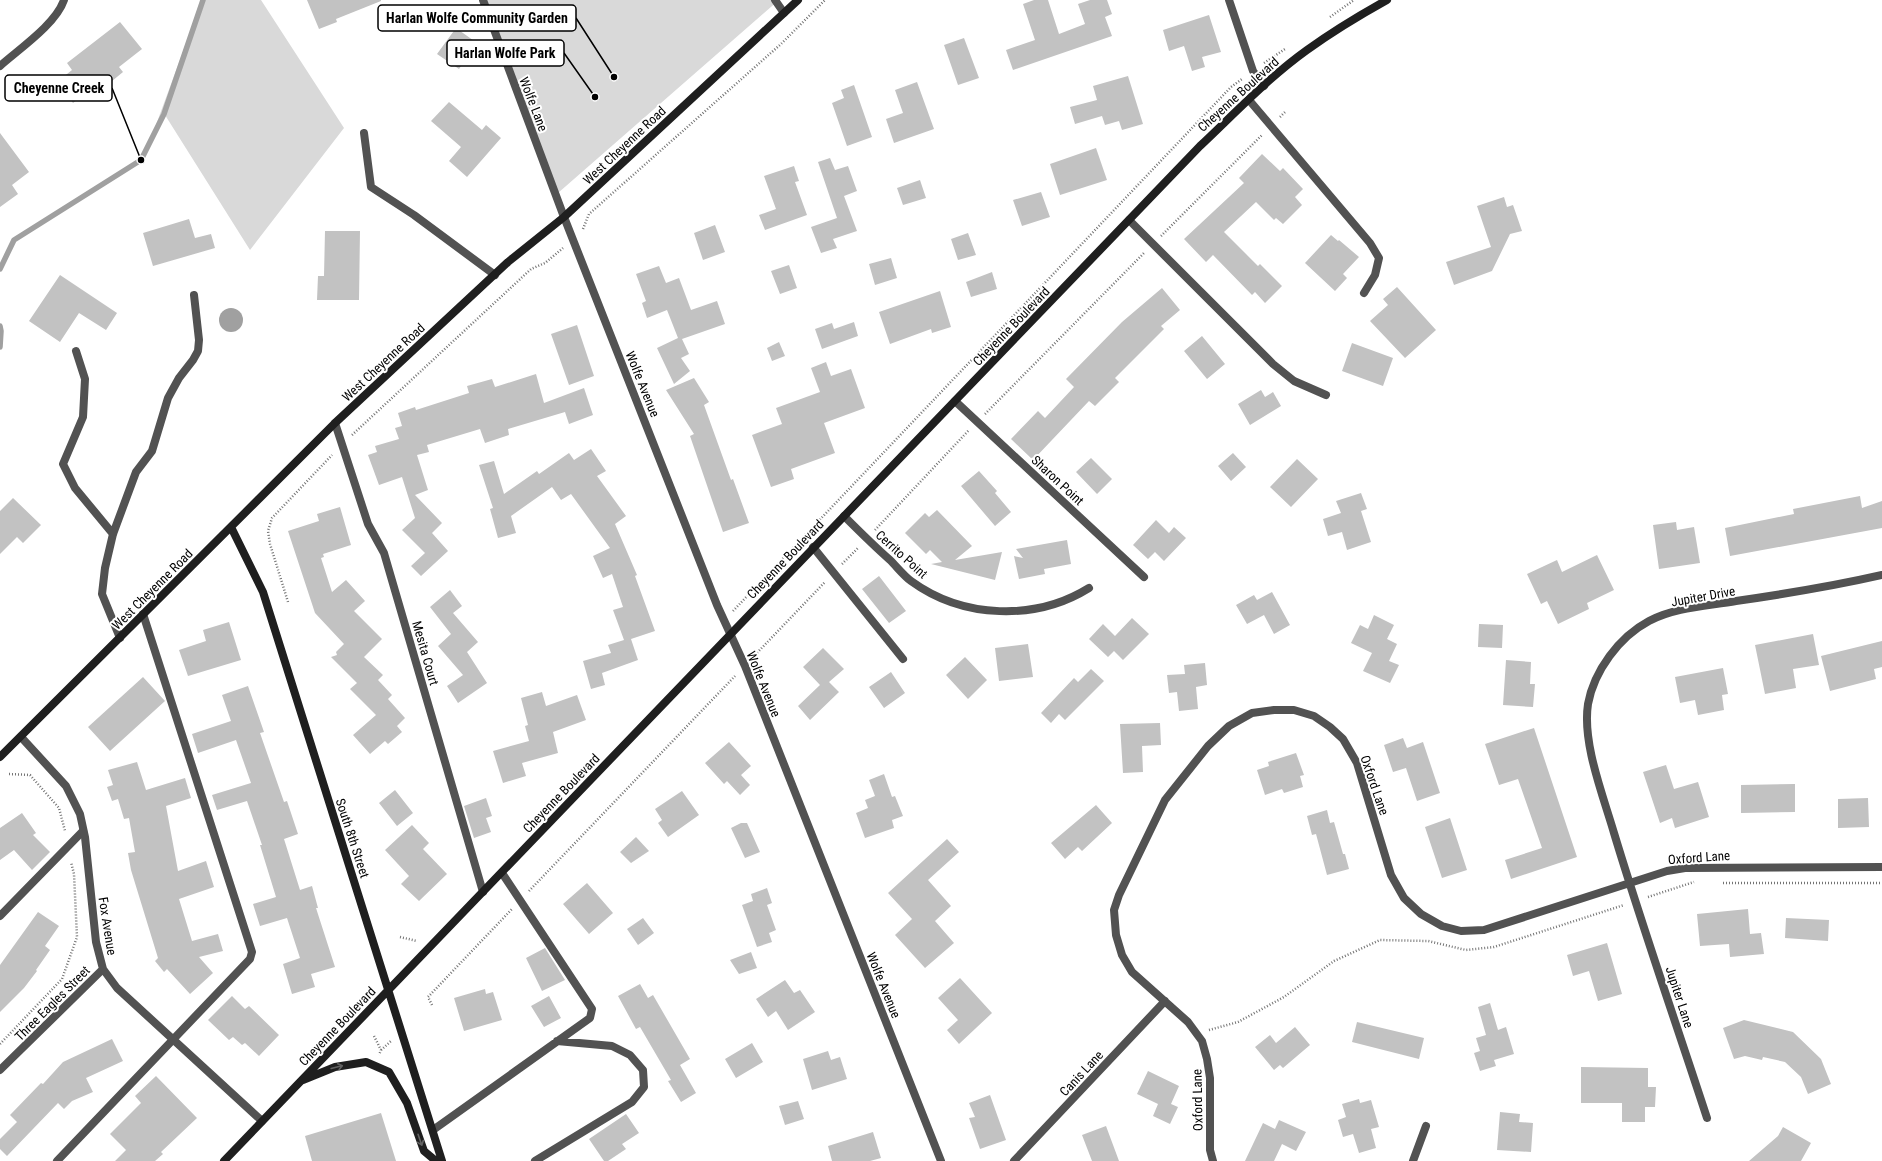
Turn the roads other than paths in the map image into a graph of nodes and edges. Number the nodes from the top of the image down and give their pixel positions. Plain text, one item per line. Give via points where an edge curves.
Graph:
1 (64, 0) edge
2 (483, 0) edge
3 (775, 0) edge
4 (798, 0) edge
5 (1229, 0) edge
6 (1387, 0) edge
7 (784, 13) junction
8 (0, 66) edge
9 (1264, 86) junction
10 (1249, 100) junction
11 (364, 133) dead end
12 (564, 217) junction
13 (1129, 220) junction
14 (495, 274) junction
15 (1364, 293) dead end
16 (194, 295) dead end
17 (76, 351) dead end
18 (1326, 395) dead end
19 (955, 401) junction
20 (335, 423) junction
21 (844, 516) junction
22 (231, 527) junction
23 (113, 534) junction
24 (813, 547) junction
25 (1882, 575) edge
26 (1144, 577) dead end
27 (1089, 588) dead end
28 (143, 614) junction
29 (730, 633) junction
30 (120, 638) junction
31 (903, 659) dead end
32 (21, 737) junction
33 (0, 757) edge
34 (83, 831) junction
35 (1882, 867) edge
36 (502, 872) junction
37 (1629, 883) junction
38 (483, 892) junction
39 (0, 916) edge
40 (103, 969) junction
41 (388, 990) junction
42 (1165, 1001) junction
43 (173, 1039) junction
44 (557, 1041) junction
45 (0, 1070) edge
46 (300, 1081) junction
47 (1707, 1118) dead end
48 (262, 1121) junction
49 (1426, 1126) dead end
50 (433, 1130) junction
51 (57, 1161) edge
52 (224, 1161) edge
53 (436, 1161) edge
54 (442, 1161) edge
55 (536, 1161) edge
56 (941, 1161) edge
57 (1014, 1161) edge
58 (1213, 1161) edge
59 (1413, 1161) edge

1 - 8 street via 46,25
2 - 12 street, Wolfe Lane
3 - 7 street
4 - 7 main road, West Cheyenne Road
5 - 9 street via 1253,70
6 - 9 main road, Cheyenne Boulevard via 1307,50
7 - 12 main road, West Cheyenne Road
9 - 10 main road, Cheyenne Boulevard
10 - 13 main road, Cheyenne Boulevard via 1200,146
10 - 15 street via 1370,243 1379,258 1375,275
11 - 14 street via 371,187
12 - 14 main road, West Cheyenne Road
12 - 29 street, Wolfe Avenue
13 - 18 street via 1273,364 1294,380
13 - 19 main road, Cheyenne Boulevard
14 - 20 main road, West Cheyenne Road
16 - 23 street via 198,351 168,398 152,451 136,472
17 - 23 street via 85,379 83,417 64,464 75,488
19 - 21 main road, Cheyenne Boulevard
19 - 26 street, Sharon Point
20 - 22 main road, West Cheyenne Road
20 - 38 street, Mesita Court via 368,524 384,553
21 - 24 main road, Cheyenne Boulevard
21 - 27 street, Cerrito Point via 911,581 936,596 959,605 1007,612 1030,610 1075,597
22 - 28 main road, West Cheyenne Road
22 - 41 main road, South 8th Street via 263,592
23 - 30 street via 102,594
24 - 29 main road, Cheyenne Boulevard
24 - 31 street
25 - 37 street, Jupiter Drive via 1674,612 1649,621 1628,636 1610,656 1597,677 1588,704 1588,733 1592,758
28 - 30 main road, West Cheyenne Road
28 - 43 street via 252,952 250,959
29 - 36 main road, Cheyenne Boulevard
29 - 56 street, Wolfe Avenue
30 - 32 main road, West Cheyenne Road
32 - 33 main road, West Cheyenne Road
32 - 34 street, Fox Avenue via 66,786 80,814
34 - 39 street
34 - 40 street, Fox Avenue via 96,942
35 - 37 street, Oxford Lane via 1691,867 1667,871
36 - 38 main road, Cheyenne Boulevard
36 - 44 street via 592,1009 590,1018
37 - 42 street, Oxford Lane via 1484,930 1460,931 1442,926 1421,914 1404,898 1391,875 1357,763 1343,739 1314,716 1294,710 1252,713 1229,726 1208,746 1165,800 1114,910 1116,935 1122,955 1132,972
37 - 47 street, Jupiter Lane
38 - 41 main road, Cheyenne Boulevard
40 - 43 street, Fox Avenue via 117,988
40 - 45 street, Three Eagles Street
41 - 46 main road, Cheyenne Boulevard
41 - 50 main road, South 8th Street
42 - 57 street, Canis Lane
42 - 58 street, Oxford Lane via 1188,1022 1202,1041 1208,1066 1210,1150
43 - 48 street, Fox Avenue
43 - 51 street
44 - 50 street
44 - 55 street via 612,1046 630,1055 643,1070 644,1087 632,1102
46 - 48 main road, Cheyenne Boulevard
46 -> 53 main road via 335,1067 366,1062 389,1072 407,1103 424,1151
48 - 52 main road, Cheyenne Boulevard
49 - 59 street
50 - 54 main road, South 8th Street

